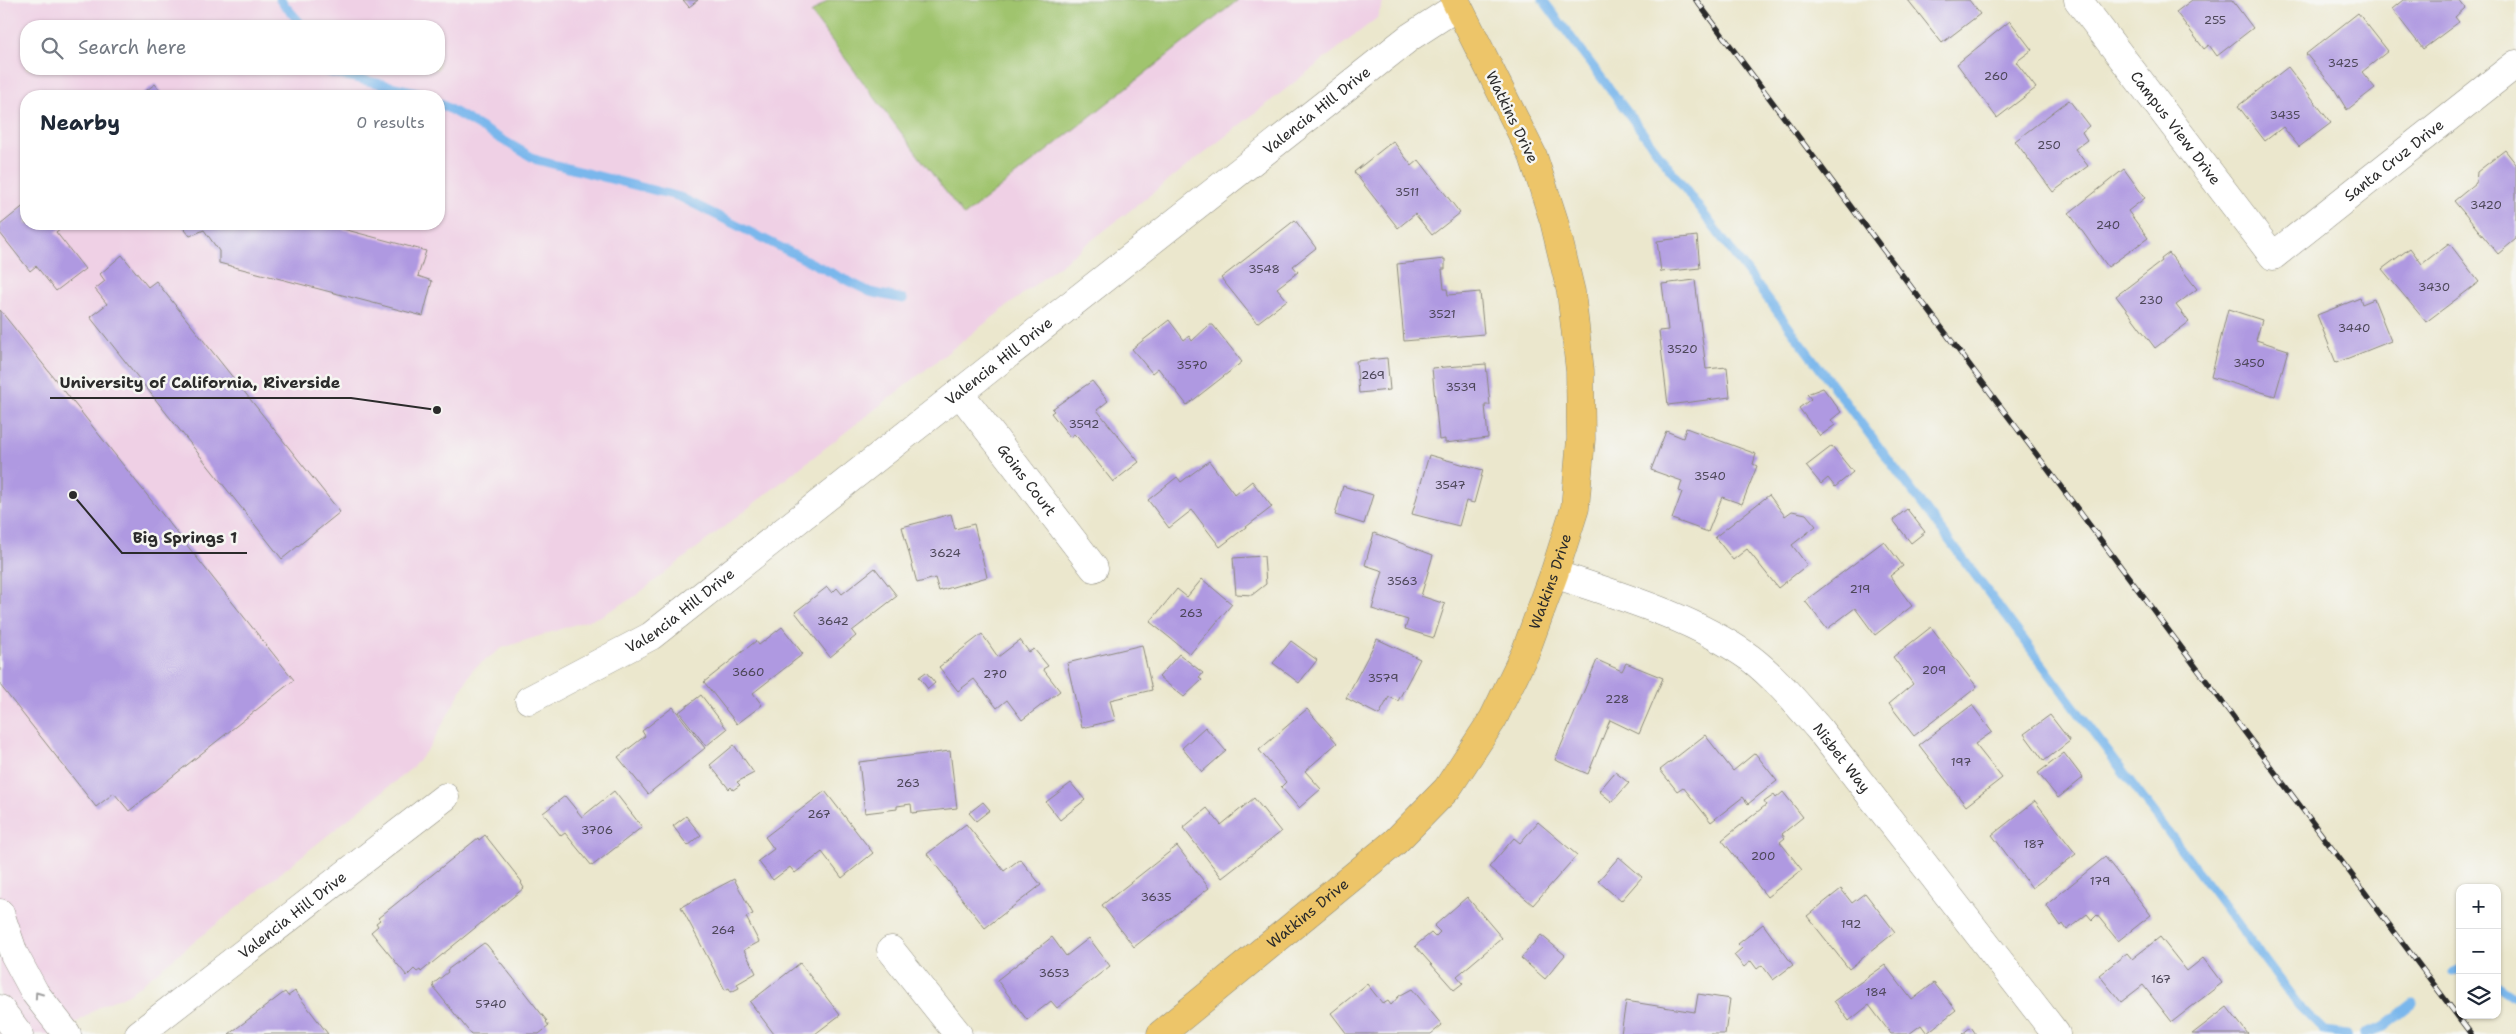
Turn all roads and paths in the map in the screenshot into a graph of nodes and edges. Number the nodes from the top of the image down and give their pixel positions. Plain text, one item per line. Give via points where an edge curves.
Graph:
1 (2078, 0) edge
2 (1456, 3) edge
3 (2511, 77) edge
4 (2273, 256) joint
5 (959, 392) junction
6 (1094, 568) dead end
7 (1554, 574) junction
8 (529, 700) dead end
9 (445, 797) dead end
10 (0, 913) edge
11 (891, 950) dead end
12 (0, 1009) edge
13 (20, 1034) edge
14 (67, 1034) edge
15 (139, 1034) edge
16 (958, 1034) edge
17 (1160, 1034) edge
18 (2056, 1034) edge

1 - 4 street, Campus View Drive
2 - 5 street, Valencia Hill Drive
2 - 7 main road, Watkins Drive via 1533,156 1572,292 1580,371 1581,439 1575,508
3 - 4 street, Santa Cruz Drive
5 - 6 street, Goins Court
5 - 8 street, Valencia Hill Drive via 651,636
7 - 17 main road, Watkins Drive via 1524,654 1493,719 1447,789 1395,842
7 - 18 street, Nisbet Way via 1684,621 1750,658 1819,729
9 - 15 street, Valencia Hill Drive
14 -> 10 street via 35,993 18,962
11 - 16 street
12 - 13 street

